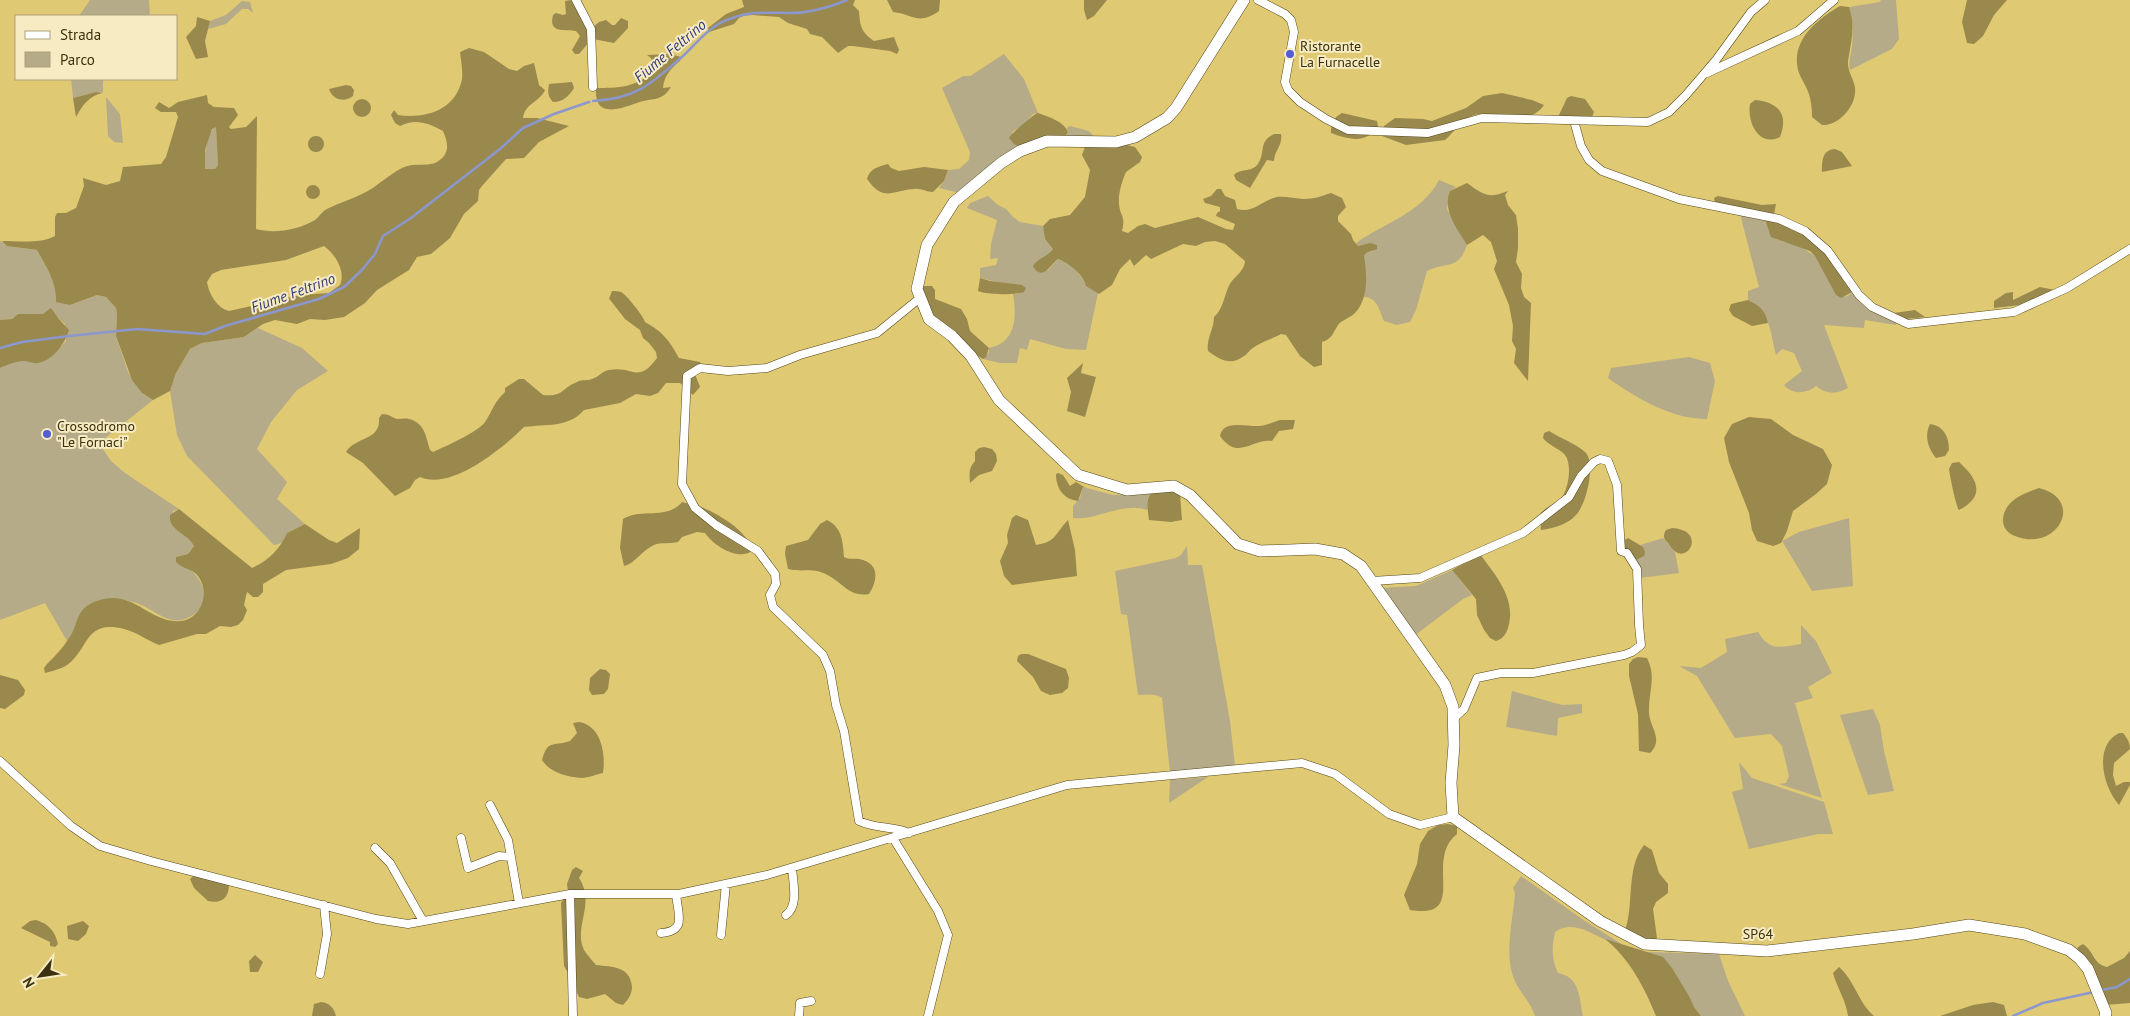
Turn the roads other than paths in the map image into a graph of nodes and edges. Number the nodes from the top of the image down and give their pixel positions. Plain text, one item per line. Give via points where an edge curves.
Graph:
1 (576, 0) edge
2 (1244, 0) edge
3 (1258, 0) edge
4 (1765, 0) edge
5 (1834, 0) edge
6 (1704, 74) junction
7 (593, 87) dead end
8 (1574, 122) junction
9 (2130, 250) edge
10 (920, 298) junction
11 (1372, 581) junction
12 (1453, 719) junction
13 (0, 761) edge
14 (490, 805) dead end
15 (1453, 817) junction
16 (909, 833) junction
17 (461, 838) dead end
18 (893, 838) junction
19 (375, 848) dead end
20 (511, 857) junction
21 (792, 868) junction
22 (726, 884) junction
23 (570, 894) junction
24 (676, 894) junction
25 (519, 903) junction
26 (324, 905) junction
27 (786, 916) dead end
28 (423, 921) junction
29 (661, 933) dead end
30 (721, 935) dead end
31 (320, 974) dead end
32 (811, 1001) dead end
33 (2105, 1015) edge
34 (574, 1016) edge
35 (799, 1016) edge
36 (928, 1016) edge

1 - 7 street via 591,29
2 - 10 street via 1167,118 1135,137 1116,142 1035,144 1001,163 954,202 927,246 917,290
3 - 8 street via 1291,20 1294,32 1284,82 1288,90 1300,102 1348,130 1428,133 1482,118
4 - 6 street via 1751,12
5 - 6 street via 1798,31
6 - 8 street via 1669,112 1648,122
8 - 9 street via 1581,146 1589,160 1602,171 1679,199 1779,219 1805,231 1828,251 1859,295 1872,307 1908,324 2014,312 2067,288
10 - 11 street via 930,319 971,356 999,400 1078,475 1127,490 1174,486 1190,495 1238,544 1260,551 1316,549 1343,554 1362,566
10 - 16 street via 877,333 767,368 728,371 700,368 687,376 682,484 695,508 758,551 775,574 776,584 770,596 773,607 823,655 844,731 859,821
11 - 12 street via 1445,685 1453,707
11 - 12 street via 1420,578 1523,533 1569,497 1594,462 1600,459 1608,461 1617,485 1621,551 1627,553 1637,568 1641,645 1624,656 1533,673 1501,673 1477,678 1464,709
12 - 15 street
13 - 26 street via 71,826 100,846
14 - 20 street via 508,840
15 - 16 street via 1420,825 1390,814 1335,774 1302,763 1067,785
15 - 33 street, SP64 / SP64 via 1600,921 1644,944 1767,951 1969,925 2025,934 2069,950 2088,969
16 - 18 street
17 - 20 street via 468,868 499,856
18 - 21 street
18 - 36 street via 938,911 948,935
19 - 28 street via 390,863
20 - 25 street
21 - 22 street
21 - 27 street via 794,905
22 - 24 street
22 - 30 street
23 - 24 street
23 - 25 street
23 - 34 street
24 - 29 street via 679,924 673,932
25 - 28 street
26 - 28 street via 376,919 408,924
26 - 31 street via 327,934
32 - 35 street via 800,1004

